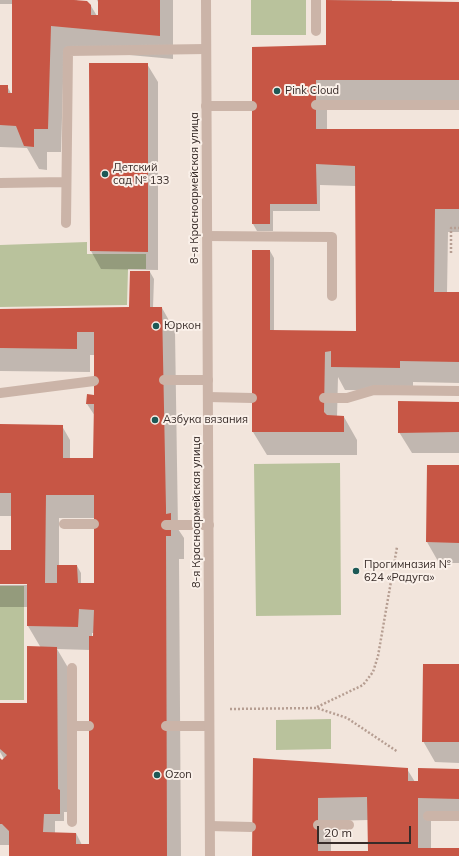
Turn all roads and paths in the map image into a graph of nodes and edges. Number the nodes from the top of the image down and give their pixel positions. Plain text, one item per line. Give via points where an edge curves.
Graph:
1 (206, 0) edge
2 (316, 0) edge
3 (316, 30) dead end
4 (206, 49) junction
5 (316, 105) dead end
6 (459, 105) edge
7 (206, 106) junction
8 (252, 106) dead end
9 (66, 182) junction
10 (0, 183) edge
11 (66, 223) dead end
12 (459, 228) edge
13 (207, 236) junction
14 (451, 253) dead end
15 (332, 296) dead end
16 (164, 380) dead end
17 (208, 380) junction
18 (94, 381) dead end
19 (459, 391) edge
20 (0, 393) edge
21 (208, 397) junction
22 (252, 398) dead end
23 (324, 398) dead end
24 (64, 524) dead end
25 (94, 524) dead end
26 (166, 525) dead end
27 (209, 525) junction
28 (398, 547) dead end
29 (72, 668) dead end
30 (210, 708) junction
31 (317, 708) junction
32 (72, 726) junction
33 (89, 726) dead end
34 (166, 726) dead end
35 (209, 726) junction
36 (398, 752) dead end
37 (428, 816) dead end
38 (459, 816) edge
39 (72, 822) dead end
40 (318, 825) dead end
41 (349, 825) dead end
42 (210, 826) junction
43 (252, 827) dead end
44 (210, 856) edge

1 - 4 street, 8-я Красноармейская улица
2 - 3 street
4 - 7 street, 8-я Красноармейская улица
4 - 9 street via 68,51
5 - 6 street
7 - 8 street
7 - 13 street, 8-я Красноармейская улица
9 - 10 street
9 - 11 street
12 - 14 path via 451,228
13 - 15 street via 332,236
13 - 17 street, 8-я Красноармейская улица
16 - 17 street
17 - 21 street, 8-я Красноармейская улица
18 - 20 street
19 - 23 street via 374,390 347,398
21 - 22 street
21 - 27 street, 8-я Красноармейская улица
24 - 25 street
26 - 27 street
27 - 30 street, 8-я Красноармейская улица
28 - 31 path via 373,672 363,685
29 - 32 street
30 - 31 path
30 - 35 street, 8-я Красноармейская улица
31 - 36 path via 347,718
32 - 33 street
32 - 39 street
34 - 35 street
35 - 42 street, 8-я Красноармейская улица
37 - 38 street
40 - 41 street
42 - 43 street
42 - 44 street, 8-я Красноармейская улица

